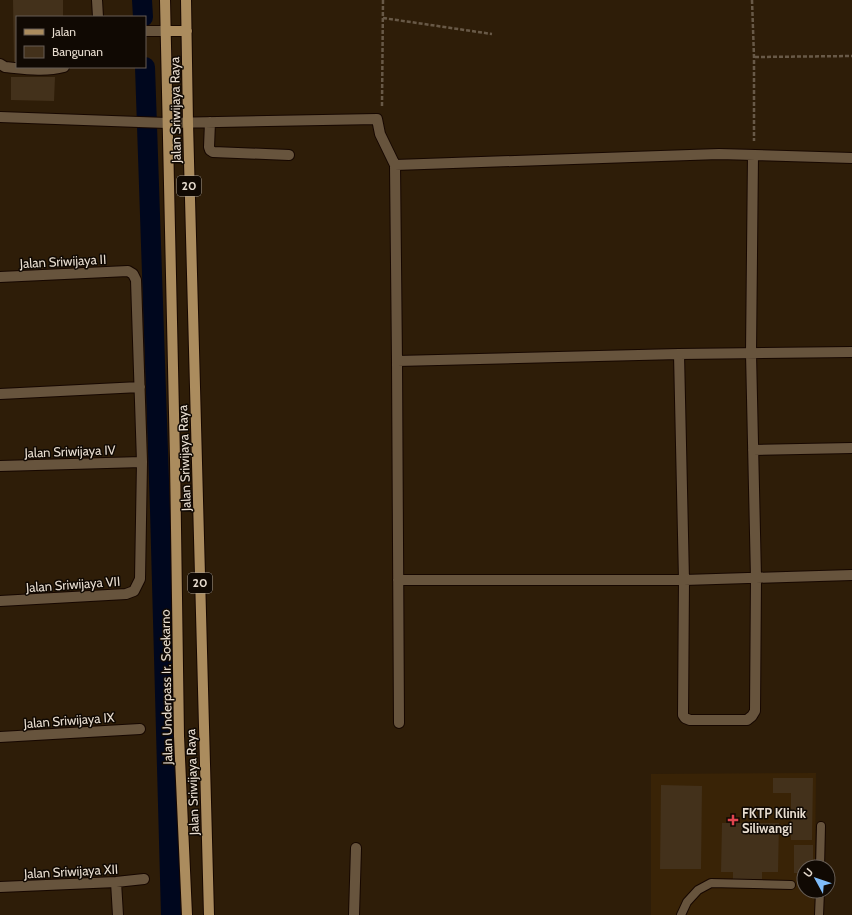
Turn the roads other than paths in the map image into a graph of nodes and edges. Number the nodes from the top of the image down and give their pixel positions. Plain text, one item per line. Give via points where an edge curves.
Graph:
1 (98, 0) edge
2 (165, 0) edge
3 (186, 0) edge
4 (98, 16) edge
5 (149, 31) edge
6 (166, 31) junction
7 (186, 31) junction
8 (0, 64) edge
9 (16, 68) edge
10 (17, 68) edge
11 (61, 68) edge
12 (0, 117) edge
13 (210, 122) junction
14 (167, 123) junction
15 (188, 123) junction
16 (289, 155) dead end
17 (754, 155) junction
18 (852, 158) edge
19 (395, 165) junction
20 (0, 277) edge
21 (852, 352) edge
22 (751, 353) junction
23 (679, 354) junction
24 (397, 361) junction
25 (140, 387) junction
26 (0, 394) edge
27 (852, 448) edge
28 (753, 450) junction
29 (175, 459) joint
30 (142, 462) junction
31 (0, 466) edge
32 (852, 575) edge
33 (756, 578) junction
34 (398, 580) junction
35 (684, 580) junction
36 (0, 601) edge
37 (399, 724) dead end
38 (140, 729) dead end
39 (0, 737) edge
40 (820, 826) dead end
41 (356, 848) dead end
42 (820, 859) edge
43 (144, 879) dead end
44 (116, 882) junction
45 (791, 885) dead end
46 (0, 887) edge
47 (820, 899) edge
48 (118, 915) edge
49 (187, 915) edge
50 (209, 915) edge
51 (354, 915) edge
52 (681, 915) edge
53 (819, 915) edge

1 - 4 street
2 - 6 main road, Jalan Sriwijaya Raya / 20
3 - 7 main road, Jalan Sriwijaya Raya / 20
5 - 6 street
6 - 7 main road
6 - 14 main road, Jalan Sriwijaya Raya / 20
7 - 15 main road, Jalan Sriwijaya Raya / 20
8 - 9 street
10 - 11 street
12 - 14 street
13 - 15 street
13 - 16 street via 209,147 213,152
13 - 19 street via 377,119 380,134
14 - 15 street
14 - 29 main road, Jalan Sriwijaya Raya / 20
15 - 50 main road, Jalan Sriwijaya Raya / 20
17 - 18 street
17 - 19 street via 718,154
17 - 22 street
19 - 24 street
20 - 25 street, Jalan Sriwijaya II via 128,271 133,274 136,280
21 - 22 street
22 - 23 street
22 - 28 street
23 - 24 street
23 - 35 street
24 - 34 street
25 - 26 street
25 - 30 street
27 - 28 street
28 - 33 street
29 - 49 main road, Jalan Underpass Ir. Soekarno via 179,736
30 - 31 street, Jalan Sriwijaya IV
30 - 36 street, Jalan Sriwijaya VII via 140,579 134,591 126,594
32 - 33 street
33 - 35 street
33 - 35 street via 755,710 747,720 690,720 683,714
34 - 35 street
34 - 37 street
38 - 39 street, Jalan Sriwijaya IX
40 - 42 lane
41 - 51 street
43 - 44 street, Jalan Sriwijaya XII
44 - 46 street, Jalan Sriwijaya XII
44 - 48 street
45 - 52 lane via 711,883 698,890 687,902
47 - 53 lane

